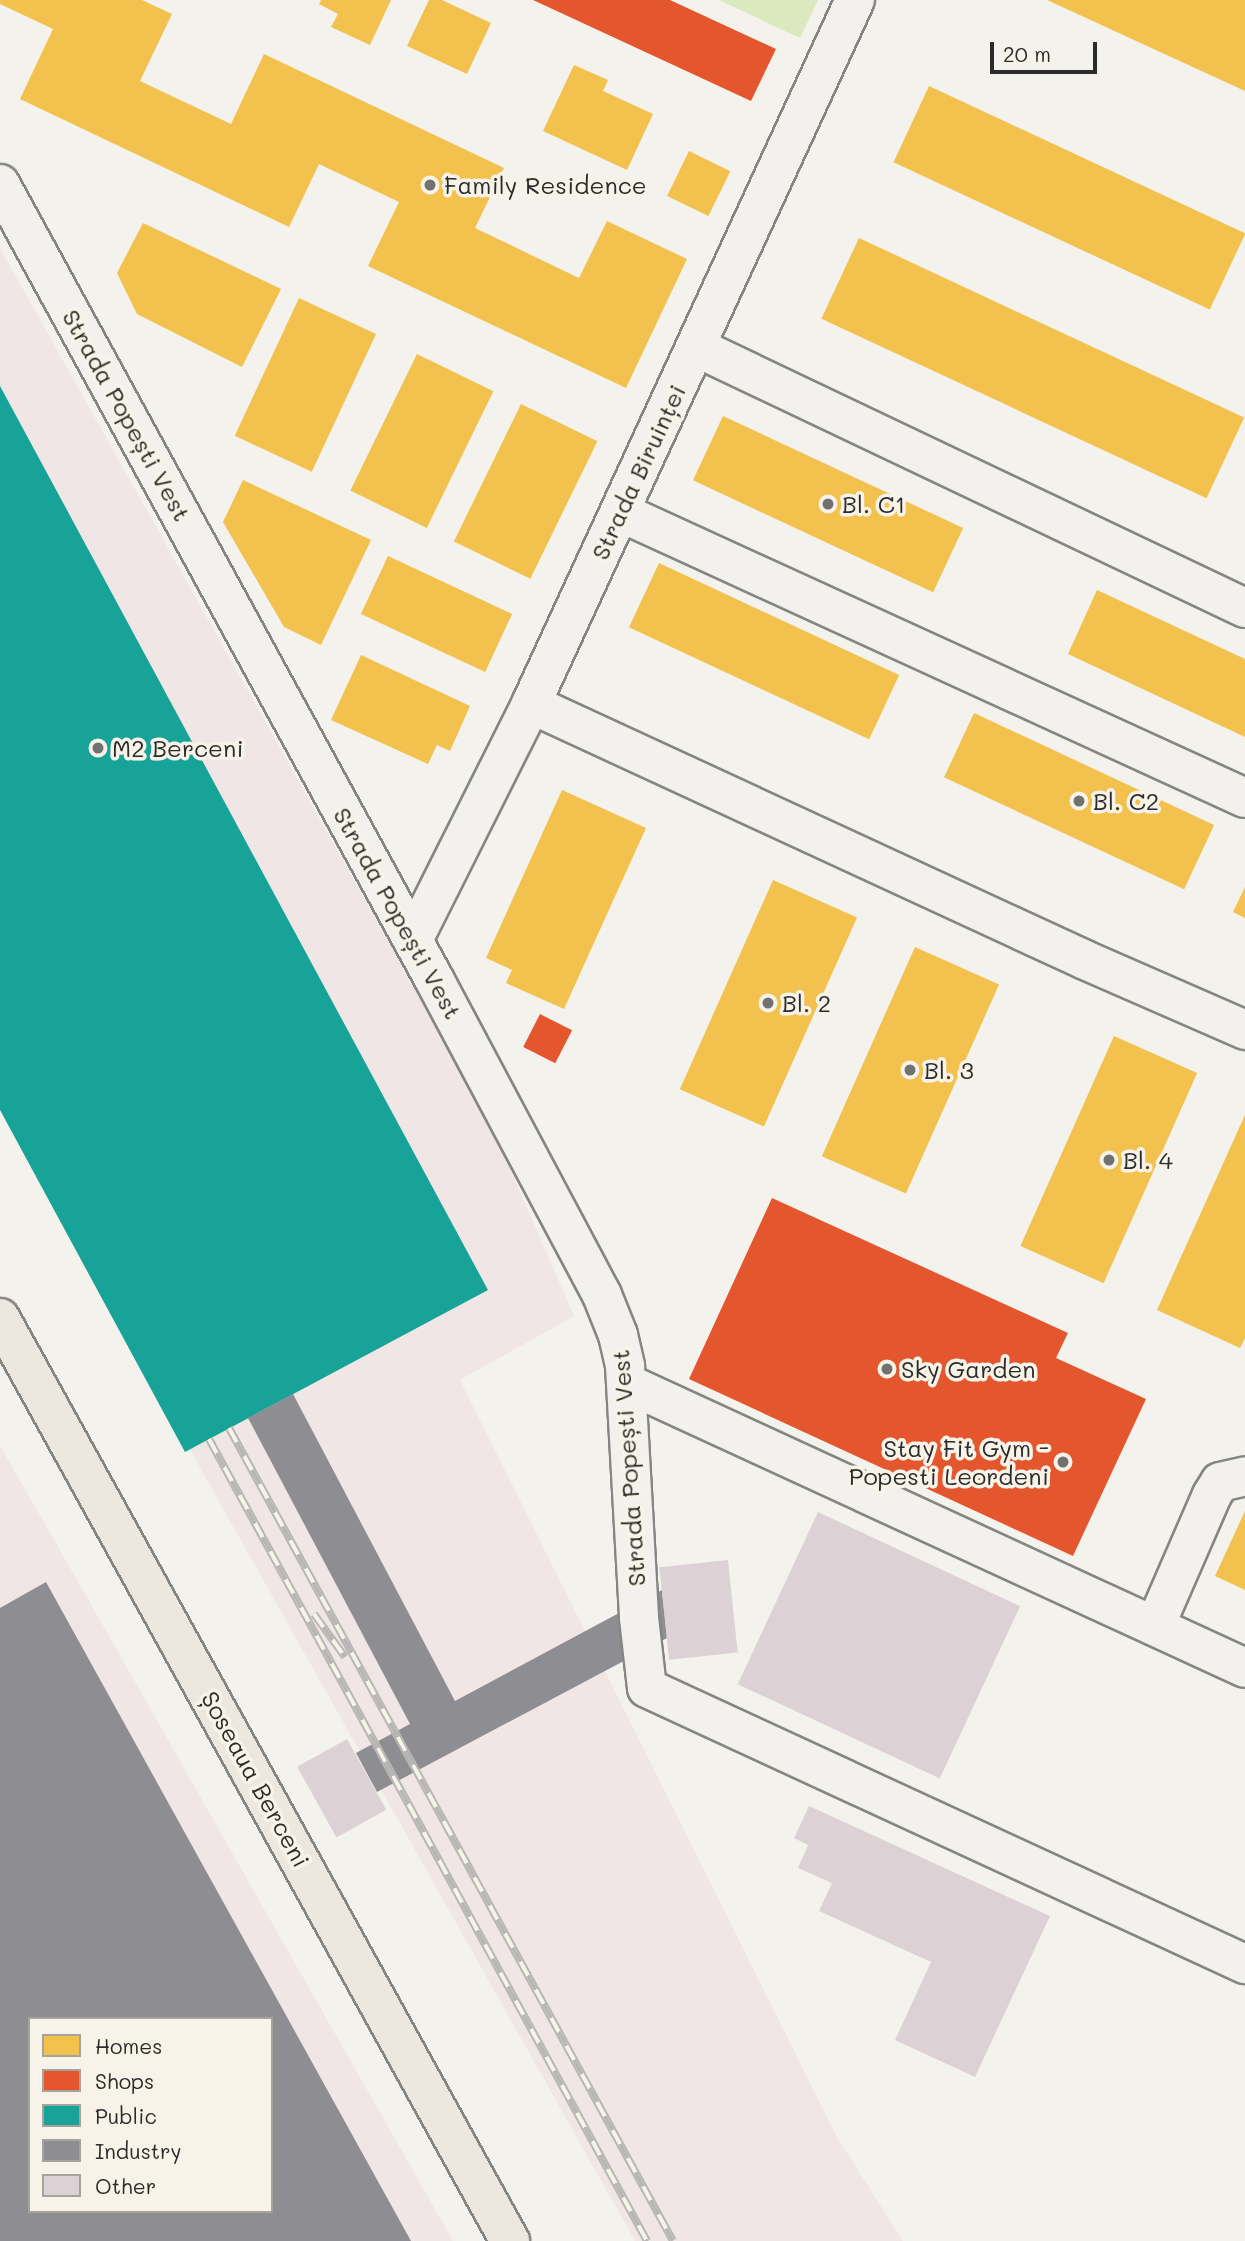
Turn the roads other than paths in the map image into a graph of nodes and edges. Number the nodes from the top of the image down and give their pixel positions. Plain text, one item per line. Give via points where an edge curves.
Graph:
1 (855, 0) edge
2 (0, 184) edge
3 (695, 348) junction
4 (620, 512) junction
5 (1245, 608) edge
6 (531, 704) junction
7 (1245, 798) edge
8 (413, 940) junction
9 (1245, 1030) edge
10 (0, 1318) edge
11 (626, 1383) junction
12 (1245, 1475) edge
13 (1155, 1626) junction
14 (1245, 1668) edge
15 (1245, 1964) edge
16 (510, 2241) edge

1 - 3 street, Strada Biruinței
2 - 8 street, Strada Popești Vest
3 - 4 street, Strada Biruinței
3 - 5 street
4 - 6 street, Strada Biruinței
4 - 7 street
6 - 8 street, Strada Biruinței
6 - 9 street
8 - 11 street, Strada Popești Vest via 602,1295 618,1335
10 - 16 main road, Șoseaua Berceni
11 - 13 street
11 - 15 street, Strada Popești Vest via 647,1688
12 - 13 street via 1220,1482 1212,1495
13 - 14 street

